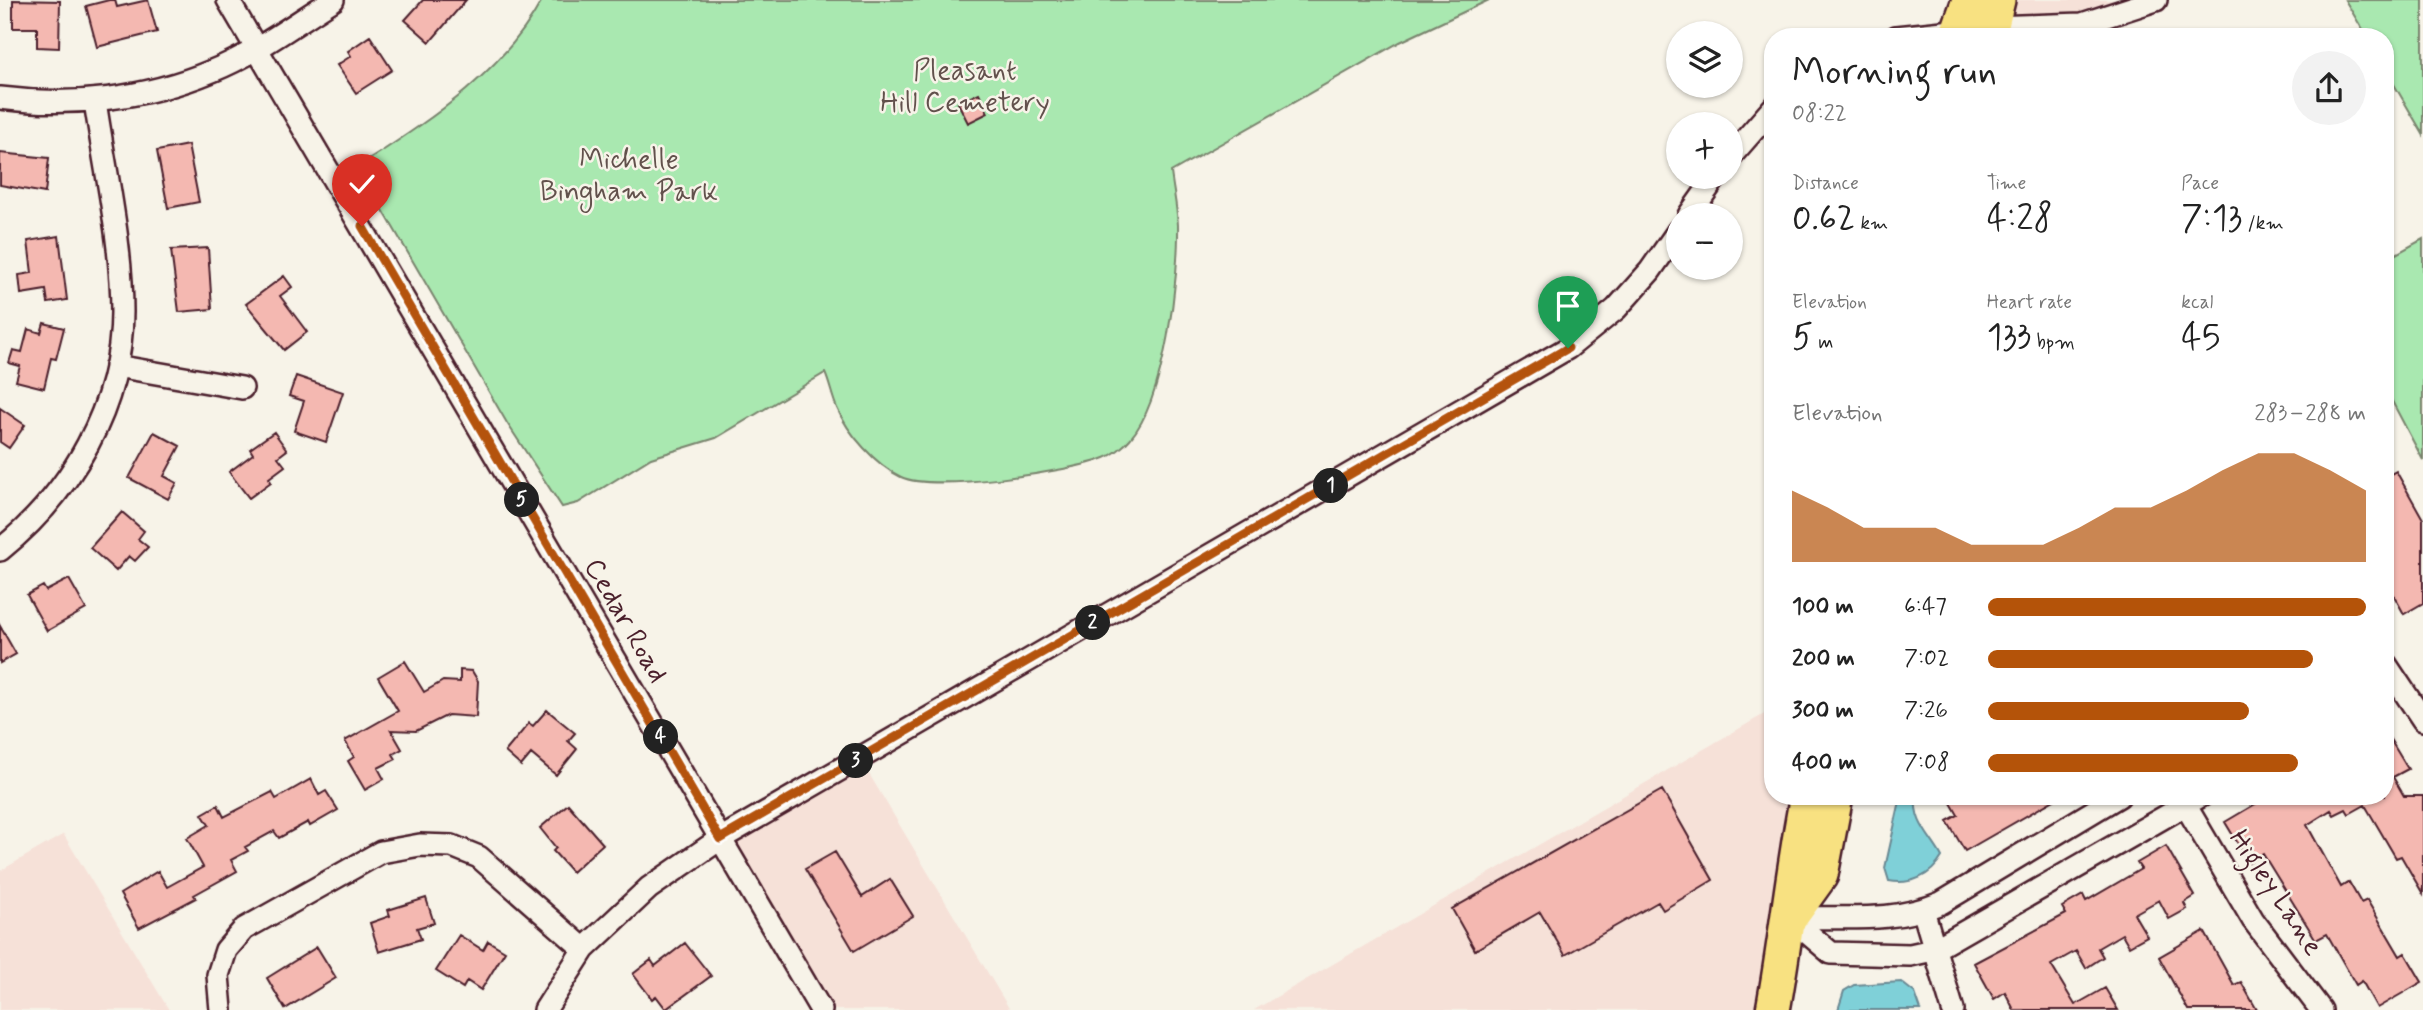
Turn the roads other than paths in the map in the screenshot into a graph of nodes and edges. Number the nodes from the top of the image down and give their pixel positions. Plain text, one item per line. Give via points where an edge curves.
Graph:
1 (228, 0) edge
2 (333, 0) edge
3 (2156, 0) edge
4 (1977, 21) edge
5 (1942, 28) edge
6 (257, 49) junction
7 (0, 98) edge
8 (95, 101) junction
9 (1764, 118) edge
10 (1743, 142) edge
11 (1666, 248) edge
12 (116, 366) junction
13 (242, 388) dead end
14 (0, 550) edge
15 (2394, 690) edge
16 (2423, 720) edge
17 (1805, 805) edge
18 (1834, 805) edge
19 (2104, 805) edge
20 (2179, 805) edge
21 (2192, 805) edge
22 (720, 839) junction
23 (1923, 911) junction
24 (1790, 918) junction
25 (584, 949) junction
26 (1933, 950) junction
27 (221, 1010) edge
28 (545, 1010) edge
29 (821, 1010) edge
30 (1773, 1010) edge
31 (1952, 1010) edge
32 (2321, 1010) edge

1 - 6 street, Cedar Road
2 - 6 street
3 - 4 street via 2082,24
4 - 5 street
6 - 8 street via 212,72
6 - 22 street, Cedar Road
7 - 8 street
8 - 12 street via 121,277
9 - 10 street
11 - 22 street via 1616,309 1568,348
12 - 13 street
12 - 14 street via 93,435 69,478 47,507
15 - 16 street
17 - 24 main road via 1791,878
18 - 24 main road via 1821,875
19 - 23 street
20 - 26 street
21 - 32 street, Higley Lane via 2253,920
22 - 25 street via 649,888
22 - 29 street, Cedar Road
23 - 24 street via 1888,918
23 - 26 street
24 - 26 street via 1831,953 1910,955
24 - 30 main road
25 - 27 street via 479,857 452,846 420,845 382,852 244,929 226,950 218,975
25 - 28 street
26 - 31 street

